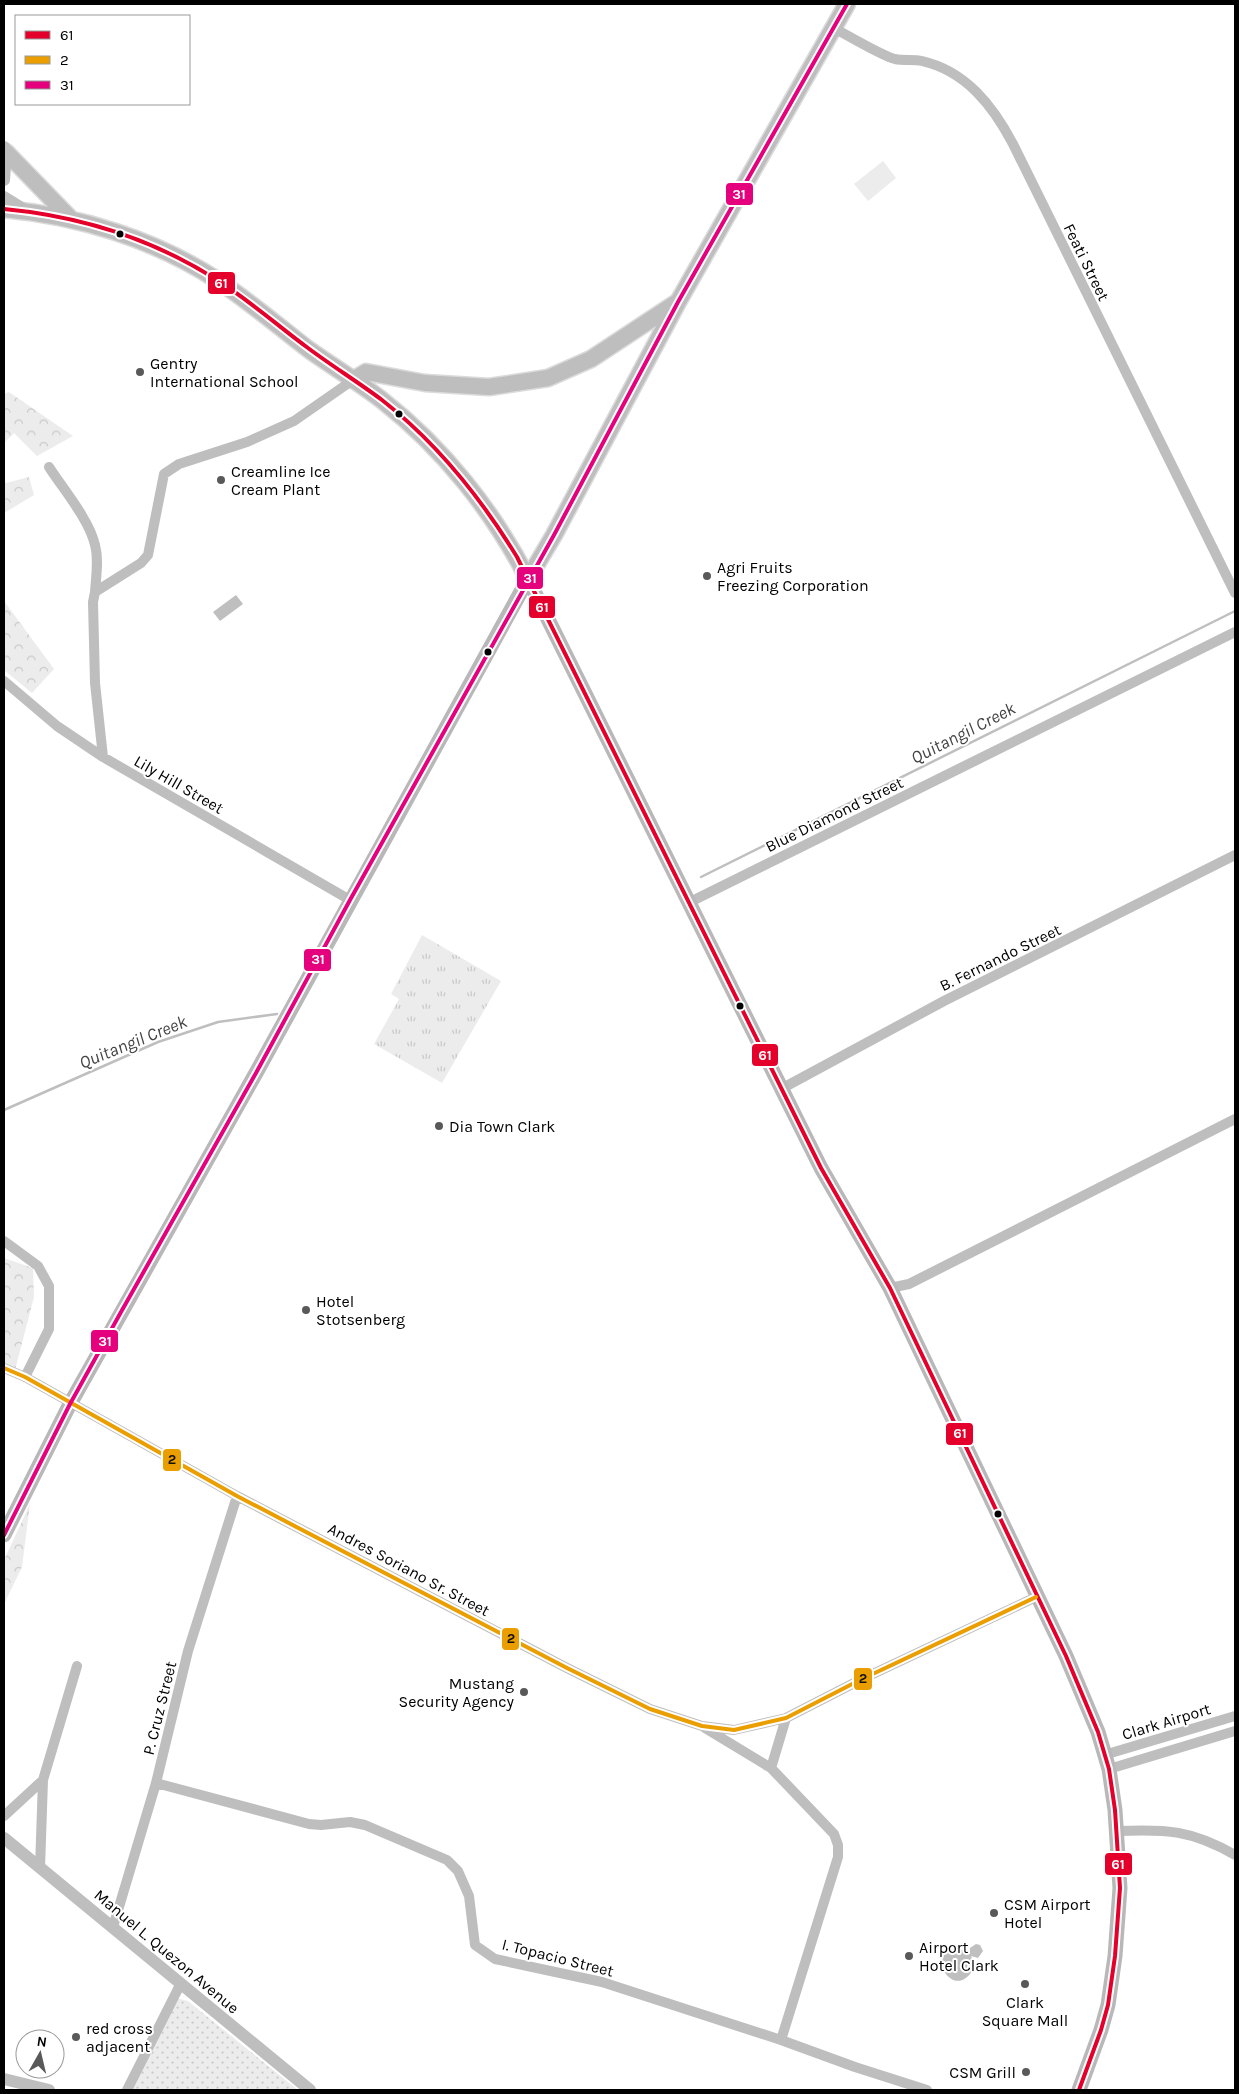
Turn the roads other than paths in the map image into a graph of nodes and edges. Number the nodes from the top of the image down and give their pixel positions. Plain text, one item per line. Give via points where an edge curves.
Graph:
1 (847, 4) edge
2 (834, 28) junction
3 (5, 150) edge
4 (4, 180) edge
5 (4, 197) edge
6 (4, 209) edge
7 (29, 212) junction
8 (70, 218) junction
9 (678, 302) junction
10 (353, 380) junction
11 (49, 467) dead end
12 (528, 579) junction
13 (95, 592) junction
14 (1235, 593) edge
15 (1235, 632) edge
16 (4, 681) edge
17 (103, 757) junction
18 (1235, 855) edge
19 (350, 900) junction
20 (688, 903) junction
21 (780, 1089) junction
22 (1235, 1120) edge
23 (4, 1241) edge
24 (890, 1288) junction
25 (4, 1368) edge
26 (25, 1377) junction
27 (70, 1404) junction
28 (237, 1496) junction
29 (4, 1535) edge
30 (1036, 1597) junction
31 (76, 1666) dead end
32 (1235, 1716) edge
33 (786, 1718) junction
34 (702, 1726) junction
35 (1235, 1731) edge
36 (1107, 1762) junction
37 (771, 1768) junction
38 (43, 1780) junction
39 (156, 1783) junction
40 (4, 1816) edge
41 (1118, 1831) junction
42 (4, 1838) edge
43 (1235, 1855) edge
44 (40, 1868) junction
45 (113, 1927) junction
46 (181, 1984) junction
47 (781, 2040) junction
48 (4, 2079) edge
49 (49, 2090) edge
50 (127, 2090) edge
51 (310, 2090) edge
52 (927, 2090) edge
53 (1079, 2090) edge

1 - 2 main road
2 - 9 main road
2 - 14 street, Feati Street via 895,59 923,61 945,69 975,89 994,112 1013,144
3 - 4 street
3 - 8 main road
5 - 7 street
6 - 7 main road
7 - 8 main road
8 - 10 main road via 143,243 217,280
9 - 10 main road via 591,359 548,378 489,387 425,383 366,372
9 - 12 main road
10 - 12 main road via 410,424 459,475 500,529
10 - 13 street via 284,426 170,468 164,474 160,487 148,555 142,563
11 - 13 street via 89,529 95,544
12 - 19 main road
12 - 20 main road
13 - 17 street via 95,683
15 - 20 street, Blue Diamond Street
16 - 17 street, Lily Hill Street via 57,726
17 - 19 street, Lily Hill Street
18 - 21 street, B. Fernando Street via 944,1001
19 - 27 main road
20 - 21 main road
21 - 24 main road
22 - 24 street via 909,1284
23 - 26 street via 38,1266 49,1286 49,1329
24 - 30 main road
25 - 26 street, Andres Soriano Sr. Street
26 - 27 street, Andres Soriano Sr. Street
27 - 28 street, Andres Soriano Sr. Street
27 - 29 main road
28 - 34 street, Andres Soriano Sr. Street via 650,1709
28 - 39 street, P. Cruz Street via 188,1651
30 - 33 street, Andres Soriano Sr. Street
30 - 36 main road via 1077,1682
31 - 38 street
32 - 36 street, Clark Airport
33 - 34 street, Andres Soriano Sr. Street via 734,1730
33 - 37 street
34 - 37 street
35 - 36 street, Clark Airport
36 - 41 main road
37 - 47 street via 834,1834 838,1845 835,1866
38 - 40 street
38 - 44 street
39 - 45 street, P. Cruz Street
39 - 47 street, I. Topacio Street via 309,1824 350,1822 365,1825 447,1860 458,1871 469,1896 475,1945 495,1959 602,1982
41 - 43 street via 1188,1834 1210,1840
41 - 53 main road via 1120,1888 1112,1982 1101,2030
42 - 44 street, Manuel L. Quezon Avenue
44 - 45 street, Manuel L. Quezon Avenue
45 - 46 street, Manuel L. Quezon Avenue
46 - 50 street
46 - 51 street, Manuel L. Quezon Avenue
47 - 52 street, I. Topacio Street
48 - 49 street

